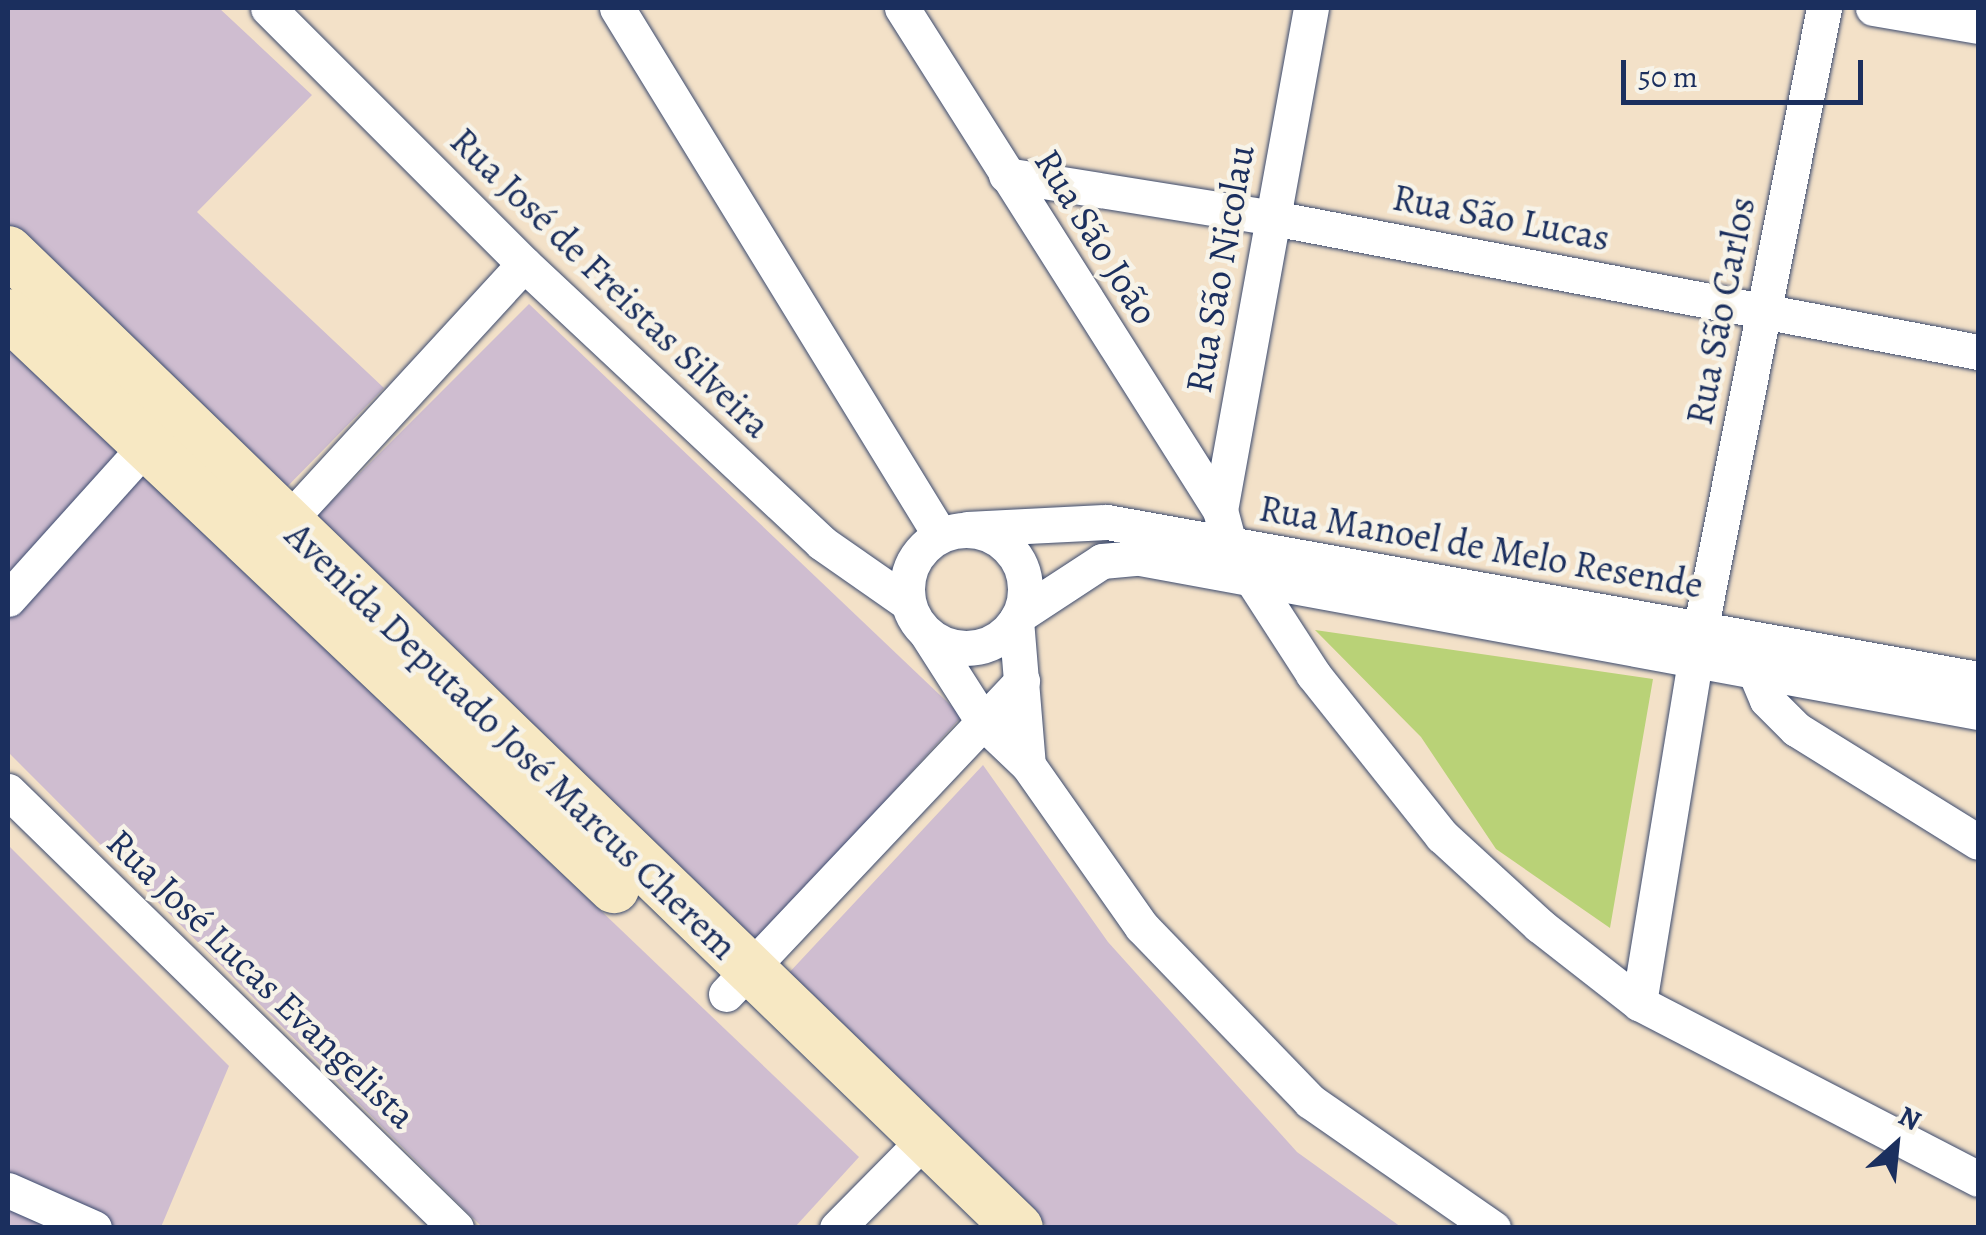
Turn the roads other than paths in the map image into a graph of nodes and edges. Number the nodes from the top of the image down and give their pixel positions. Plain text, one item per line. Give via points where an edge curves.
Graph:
1 (616, 8) edge
2 (902, 8) edge
3 (1311, 8) edge
4 (1824, 8) edge
5 (1873, 8) edge
6 (284, 13) edge
7 (1978, 26) edge
8 (1006, 175) junction
9 (1273, 218) junction
10 (8, 251) edge
11 (524, 264) junction
12 (1765, 311) junction
13 (8, 314) edge
14 (1978, 352) edge
15 (160, 430) junction
16 (285, 524) junction
17 (1224, 527) junction
18 (954, 532) junction
19 (1251, 582) junction
20 (8, 598) edge
21 (908, 603) junction
22 (1019, 617) junction
23 (928, 634) junction
24 (1743, 638) junction
25 (1698, 648) junction
26 (1754, 674) junction
27 (1978, 678) edge
28 (1022, 681) junction
29 (1978, 712) edge
30 (984, 722) junction
31 (1028, 764) junction
32 (8, 792) edge
33 (1978, 842) edge
34 (738, 982) junction
35 (1640, 1003) junction
36 (914, 1150) junction
37 (1978, 1179) edge
38 (8, 1190) edge
39 (94, 1228) edge
40 (456, 1228) edge
41 (837, 1228) edge
42 (970, 1228) edge
43 (1018, 1228) edge
44 (1493, 1228) edge

1 - 18 street
2 - 8 street, Rua São João
3 - 9 street, Rua São Nicolau
4 - 12 street, Rua São Carlos
5 - 7 street
6 - 11 street, Rua José de Freistas Silveira
8 - 9 street, Rua São Lucas
8 - 17 street, Rua São João
9 - 12 street, Rua São Lucas
9 - 17 street, Rua São Nicolau
10 - 15 main road, Avenida Deputado José Marcus Cherem
11 - 16 street
11 - 21 street, Rua José de Freistas Silveira via 822,543
12 - 14 street, Rua São Lucas
12 - 25 street, Rua São Carlos
13 - 15 main road, Avenida Deputado José Marcus Cherem
15 - 16 main road, Avenida Deputado José Marcus Cherem
15 - 20 street
15 - 34 main road, Avenida Deputado José Marcus Cherem
16 - 34 main road, Avenida Deputado José Marcus Cherem
17 - 18 street, Rua Manoel de Melo Resende via 1065,519
17 - 19 street, Rua São João
17 - 25 street, Rua Manoel de Melo Resende
18 - 21 street via 916,555
18 - 22 street via 996,538 1020,563 1025,580
19 - 22 street, Rua Manoel de Melo Resende via 1140,558 1102,561
19 - 25 street, Rua Manoel de Melo Resende
19 - 35 street, Rua São João via 1442,836
21 - 23 street
22 - 23 street via 979,647 943,644
22 - 28 street
23 - 30 street
24 - 25 street, Rua Manoel de Melo Resende
24 - 26 street
24 - 27 street, Rua Manoel de Melo Resende
25 - 26 street, Rua Manoel de Melo Resende
25 - 35 street, Rua São Carlos
26 - 29 street, Rua Manoel de Melo Resende
26 - 33 street via 1767,700 1796,729
28 - 30 street
28 - 31 street
30 - 31 street
30 - 34 street
31 - 44 street via 1142,927 1310,1101
32 - 40 street, Rua José Lucas Evangelista
34 - 36 main road, Avenida Deputado José Marcus Cherem
35 - 37 street, Rua São João
36 - 41 street
36 - 42 main road, Avenida Deputado José Marcus Cherem
36 - 43 main road, Avenida Deputado José Marcus Cherem
38 - 39 street

